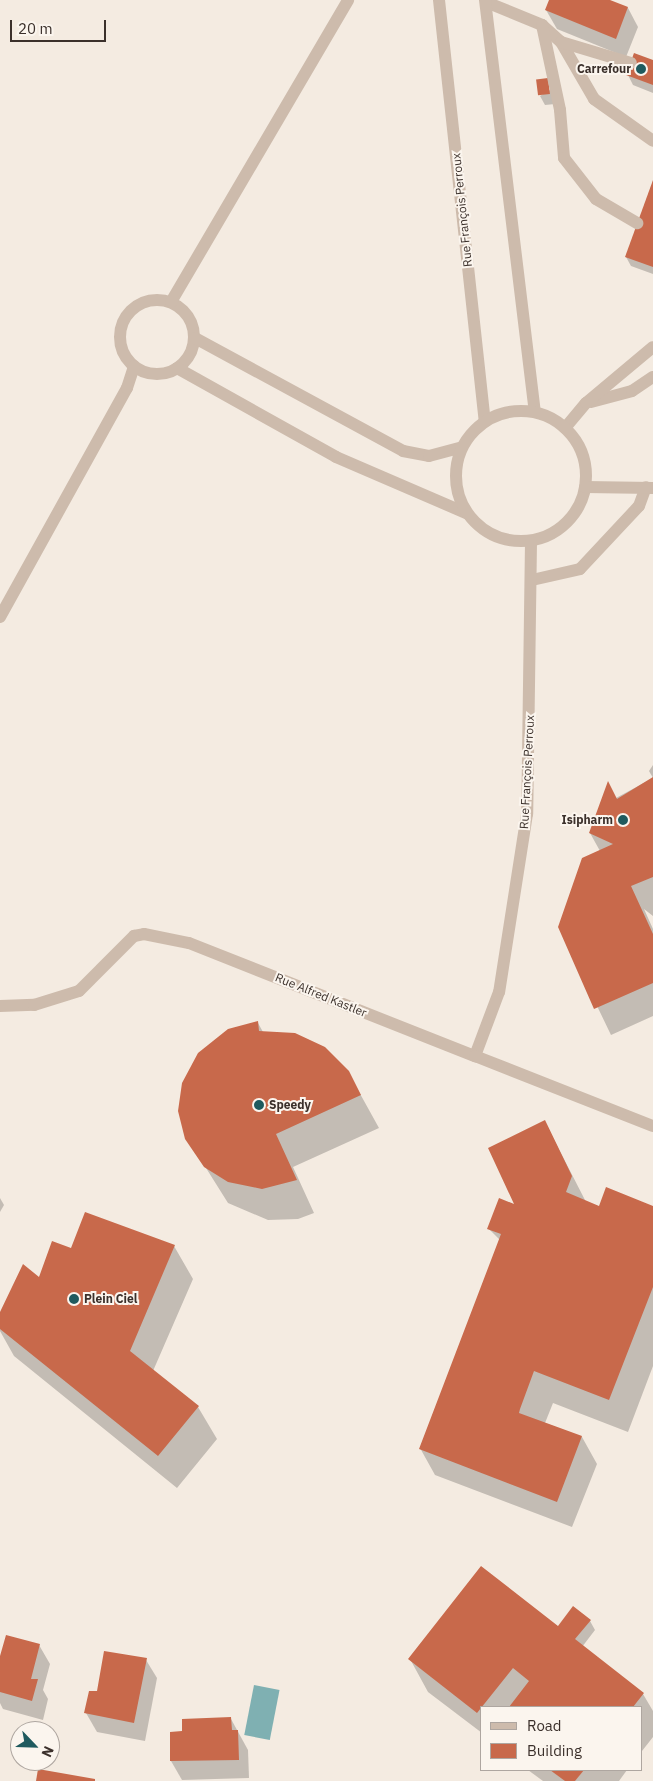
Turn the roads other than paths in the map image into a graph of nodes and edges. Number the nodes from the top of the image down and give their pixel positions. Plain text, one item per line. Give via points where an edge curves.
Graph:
1 (339, 0) edge
2 (348, 0) edge
3 (438, 0) edge
4 (485, 1) edge
5 (333, 24) junction
6 (542, 25) junction
7 (561, 42) junction
8 (630, 63) dead end
9 (653, 141) edge
10 (637, 223) dead end
11 (171, 302) junction
12 (195, 338) junction
13 (653, 347) edge
14 (134, 366) junction
15 (178, 368) junction
16 (653, 377) edge
17 (586, 403) junction
18 (534, 412) junction
19 (485, 421) junction
20 (565, 428) junction
21 (462, 447) junction
22 (586, 486) junction
23 (649, 488) edge
24 (466, 513) junction
25 (531, 542) junction
26 (532, 580) junction
27 (0, 617) edge
28 (0, 1006) edge
29 (475, 1056) junction
30 (653, 1126) edge

1 - 5 street
2 - 5 street
3 - 19 street, Rue François Perroux
4 - 6 street
4 - 18 street
5 - 11 street
6 - 7 street
6 - 10 street via 560,110 564,158 596,199
7 - 8 street
7 - 9 street via 594,99
11 - 12 street via 188,316
11 - 14 street via 139,304 123,322 121,346
12 - 15 street via 187,360
12 - 21 street via 403,451 429,456
13 - 17 street
14 - 15 street via 156,374
14 - 27 street via 127,388
15 - 24 street via 336,456
16 - 17 street via 632,392
17 - 20 street
18 - 19 street via 506,412
18 - 20 street
19 - 21 street
20 - 22 street via 579,446
21 - 24 street via 455,485
22 - 23 street
22 - 25 street via 572,518 556,532
23 - 26 street via 639,506 580,569
24 - 25 street via 492,536
25 - 26 street, Rue François Perroux
26 - 29 street, Rue François Perroux via 527,814 499,992
28 - 29 street, Rue Alfred Kastler via 34,1005 79,991 129,940 144,934 190,943
29 - 30 street, Rue Alfred Kastler

